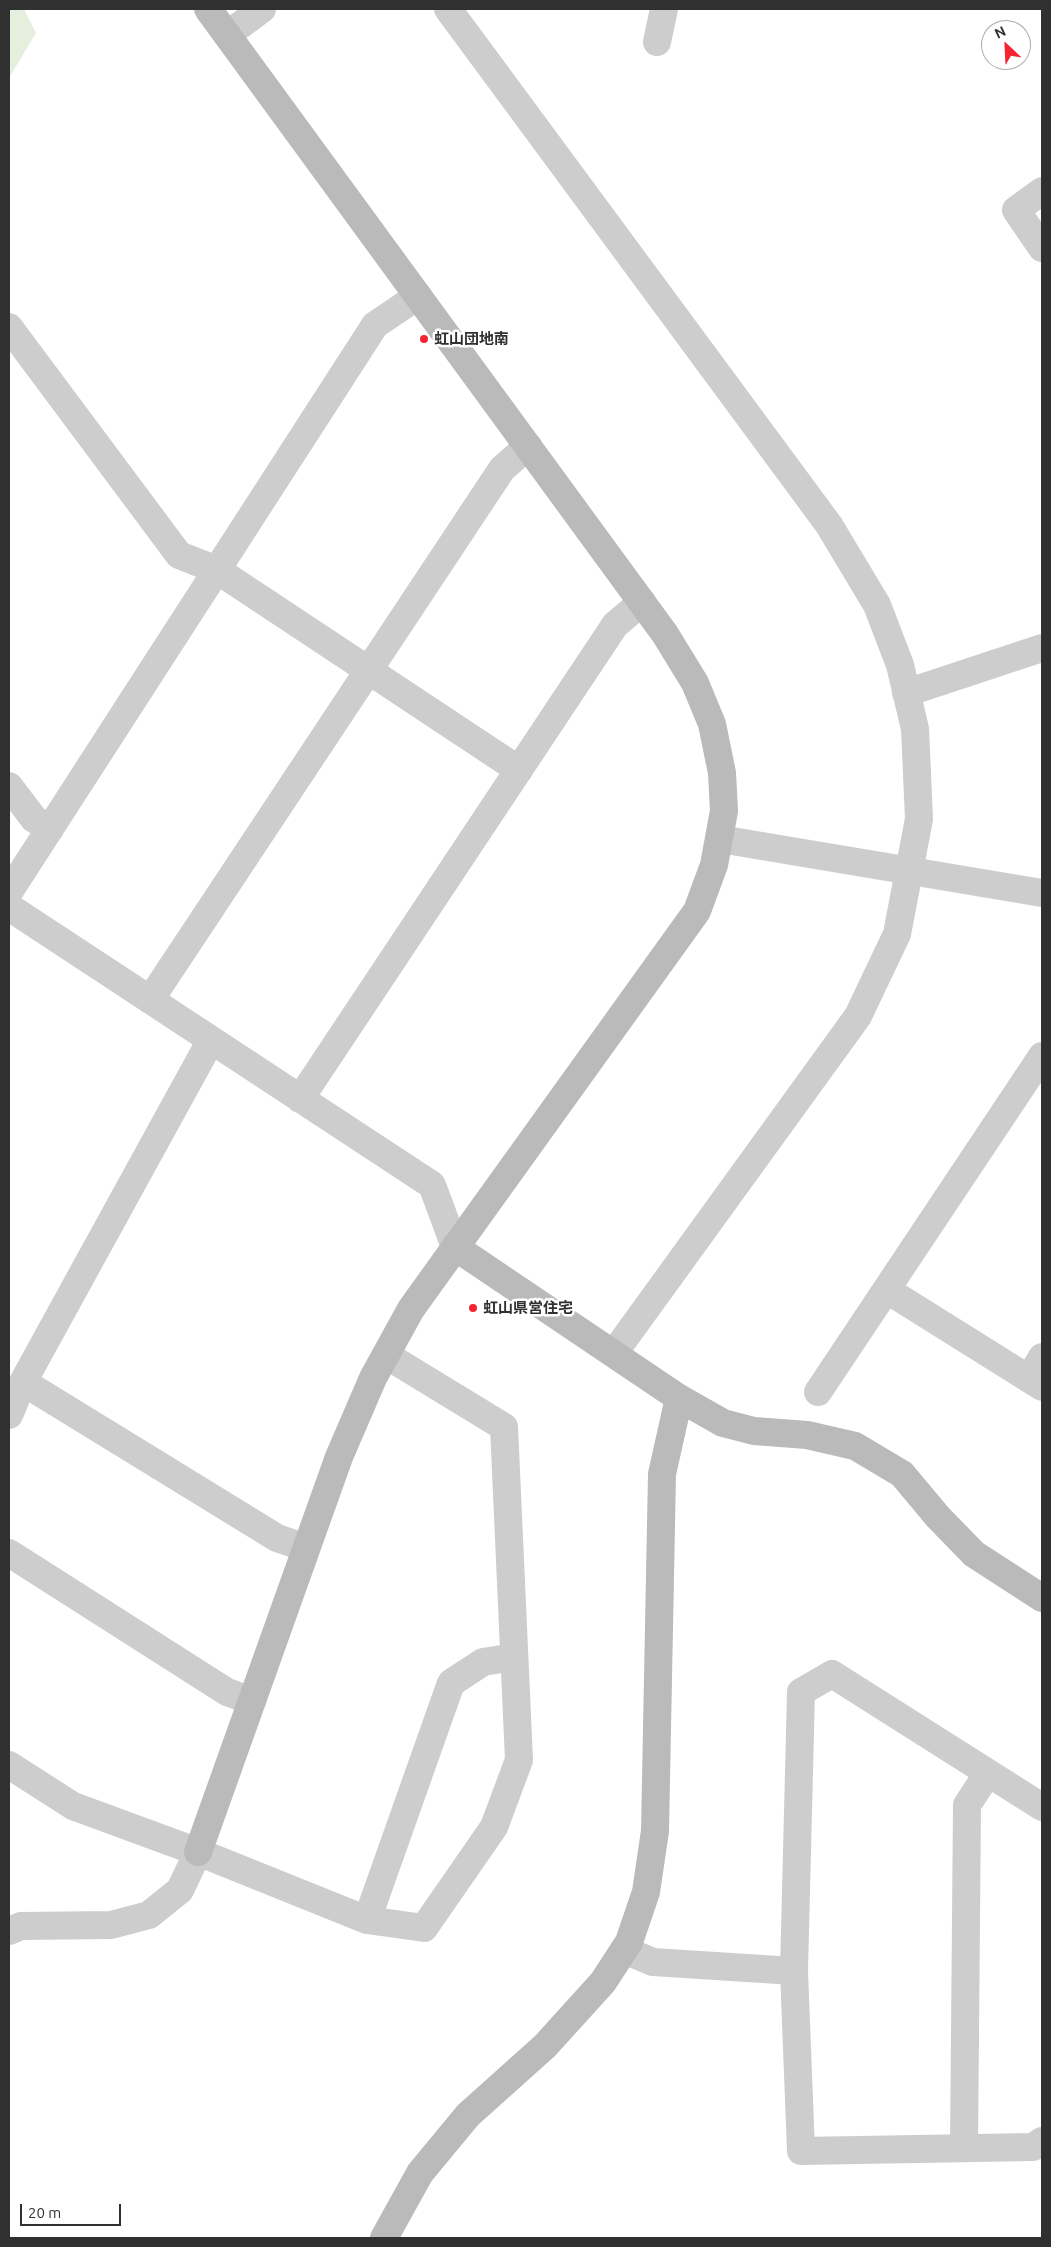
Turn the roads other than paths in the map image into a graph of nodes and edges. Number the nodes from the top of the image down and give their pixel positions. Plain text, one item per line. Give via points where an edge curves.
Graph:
1 (208, 9) edge
2 (262, 9) edge
3 (448, 9) edge
4 (664, 9) edge
5 (227, 35) junction
6 (658, 42) dead end
7 (1042, 191) edge
8 (1042, 248) edge
9 (418, 296) junction
10 (13, 346) edge
11 (528, 446) junction
12 (217, 570) junction
13 (642, 602) junction
14 (1042, 648) edge
15 (368, 670) junction
16 (906, 693) junction
17 (519, 770) junction
18 (9, 786) edge
19 (50, 829) junction
20 (720, 839) junction
21 (909, 871) junction
22 (9, 892) edge
23 (1042, 893) edge
24 (9, 907) edge
25 (150, 1000) junction
26 (211, 1040) junction
27 (1042, 1056) edge
28 (300, 1099) junction
29 (455, 1246) junction
30 (887, 1290) junction
31 (614, 1353) junction
32 (386, 1355) junction
33 (1038, 1374) edge
34 (23, 1382) junction
35 (818, 1392) dead end
36 (679, 1398) junction
37 (9, 1415) edge
38 (306, 1548) junction
39 (9, 1553) edge
40 (1042, 1598) edge
41 (514, 1657) junction
42 (252, 1701) junction
43 (9, 1765) edge
44 (988, 1773) junction
45 (1042, 1807) edge
46 (198, 1852) junction
47 (367, 1920) junction
48 (9, 1931) edge
49 (624, 1950) junction
50 (794, 1971) junction
51 (1042, 2141) edge
52 (964, 2148) junction
53 (384, 2238) edge

1 - 5 street
2 - 5 street
3 - 16 street via 829,525 877,605 900,665
4 - 6 street
5 - 9 street
7 - 8 street via 1016,210
9 - 11 street
9 - 12 street via 375,325
10 - 12 street via 179,554
11 - 13 street
11 - 15 street via 502,469
12 - 15 street
12 - 19 street
13 - 17 street via 615,625
13 - 20 street via 695,683 712,724 722,773 724,811
14 - 16 street
15 - 17 street
15 - 25 street
16 - 21 street via 915,728 919,819
17 - 28 street
18 - 19 street via 34,819
19 - 22 street
20 - 21 street
20 - 29 street via 697,911
21 - 23 street
21 - 31 street via 897,934 858,1016
24 - 25 street
25 - 26 street
26 - 28 street
26 - 34 street
27 - 30 street
28 - 29 street via 432,1185
29 - 31 street
29 - 32 street via 411,1309
30 - 33 street
30 - 35 street
31 - 36 street
32 - 38 street via 339,1457
32 - 41 street via 504,1427
34 - 37 street
34 - 38 street via 277,1538
36 - 40 street via 723,1423 754,1431 807,1435 855,1446 902,1474 974,1554
36 - 49 street via 662,1474 654,1831 646,1892
38 - 42 street
39 - 42 street via 227,1692
41 - 47 street via 483,1662 451,1683
41 - 47 street via 519,1760 494,1827 424,1928
42 - 46 street
43 - 46 street via 73,1806
44 - 45 street
44 - 50 street via 832,1674 801,1692
44 - 52 street via 967,1805
46 - 47 street
46 - 48 street via 180,1890 149,1915 111,1925 21,1926
49 - 50 street via 653,1962
49 - 53 street via 603,1982 545,2046 468,2115 420,2173
50 - 52 street via 801,2151
51 - 52 street via 1033,2147

